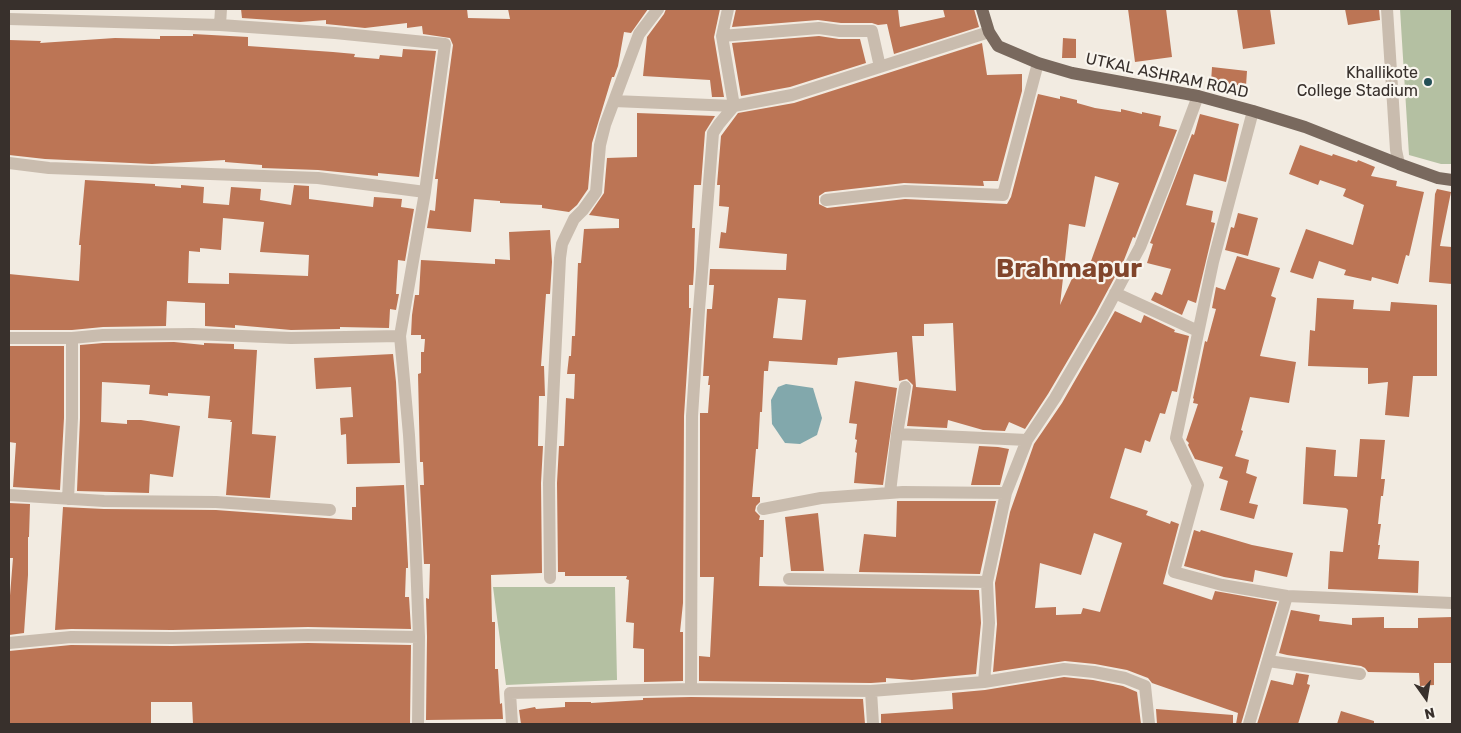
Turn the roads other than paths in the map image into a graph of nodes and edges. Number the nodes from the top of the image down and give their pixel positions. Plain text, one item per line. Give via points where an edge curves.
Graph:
1 (221, 9) edge
2 (658, 9) edge
3 (728, 9) edge
4 (982, 9) edge
5 (1387, 9) edge
6 (9, 19) edge
7 (220, 25) junction
8 (990, 32) junction
9 (722, 36) junction
10 (1038, 63) junction
11 (880, 67) junction
12 (1198, 96) junction
13 (614, 101) junction
14 (734, 106) junction
15 (1253, 111) junction
16 (9, 163) edge
17 (1399, 164) junction
18 (1452, 180) edge
19 (425, 192) junction
20 (826, 200) dead end
21 (1115, 293) junction
22 (1198, 331) junction
23 (400, 336) junction
24 (9, 338) edge
25 (72, 338) junction
26 (905, 387) dead end
27 (897, 434) junction
28 (1027, 440) junction
29 (890, 492) junction
30 (1006, 493) junction
31 (9, 495) edge
32 (68, 499) junction
33 (763, 509) dead end
34 (330, 510) dead end
35 (550, 578) dead end
36 (789, 579) dead end
37 (987, 582) junction
38 (1288, 596) junction
39 (1452, 603) edge
40 (419, 637) junction
41 (9, 643) edge
42 (1268, 661) junction
43 (1360, 674) dead end
44 (984, 682) junction
45 (691, 689) junction
46 (871, 691) junction
47 (418, 724) edge
48 (512, 724) edge
49 (872, 724) edge
50 (1149, 724) edge
51 (1249, 724) edge

1 - 7 street
2 - 13 street via 639,34
3 - 9 street
4 - 8 main road, UTKAL ASHRAM ROAD
5 - 17 street
6 - 7 street
7 - 19 street via 445,44
8 - 10 main road, UTKAL ASHRAM ROAD via 998,46
8 - 11 street
9 - 11 street via 819,28 872,30
9 - 14 street
10 - 12 main road, UTKAL ASHRAM ROAD via 1072,73
10 - 20 street via 1004,195 905,191
11 - 14 street via 792,95
12 - 15 main road, UTKAL ASHRAM ROAD
12 - 21 street via 1140,247
13 - 14 street
13 - 35 street via 600,145 596,192 574,219 562,244 560,258 549,483
14 - 45 street via 713,134 698,310 692,416
15 - 17 main road, UTKAL ASHRAM ROAD via 1306,127
15 - 22 street
16 - 19 street via 49,168 318,178
17 - 18 main road, UTKAL ASHRAM ROAD
19 - 23 street
21 - 22 street
21 - 28 street
22 - 38 street via 1176,438 1198,485 1174,572 1222,585
23 - 25 street via 291,338 103,334
23 - 40 street via 409,434
24 - 25 street
25 - 32 street
26 - 27 street
27 - 28 street
27 - 29 street
28 - 30 street
29 - 30 street
29 - 33 street via 821,498
30 - 37 street
31 - 32 street
32 - 34 street via 216,502
36 - 37 street
37 - 44 street
38 - 39 street
38 - 42 street
40 - 41 street via 71,637
40 - 47 street
42 - 43 street
42 - 51 street
44 - 46 street
44 - 50 street via 1064,669 1125,678 1145,686
45 - 46 street
45 - 48 street via 510,693
46 - 49 street

